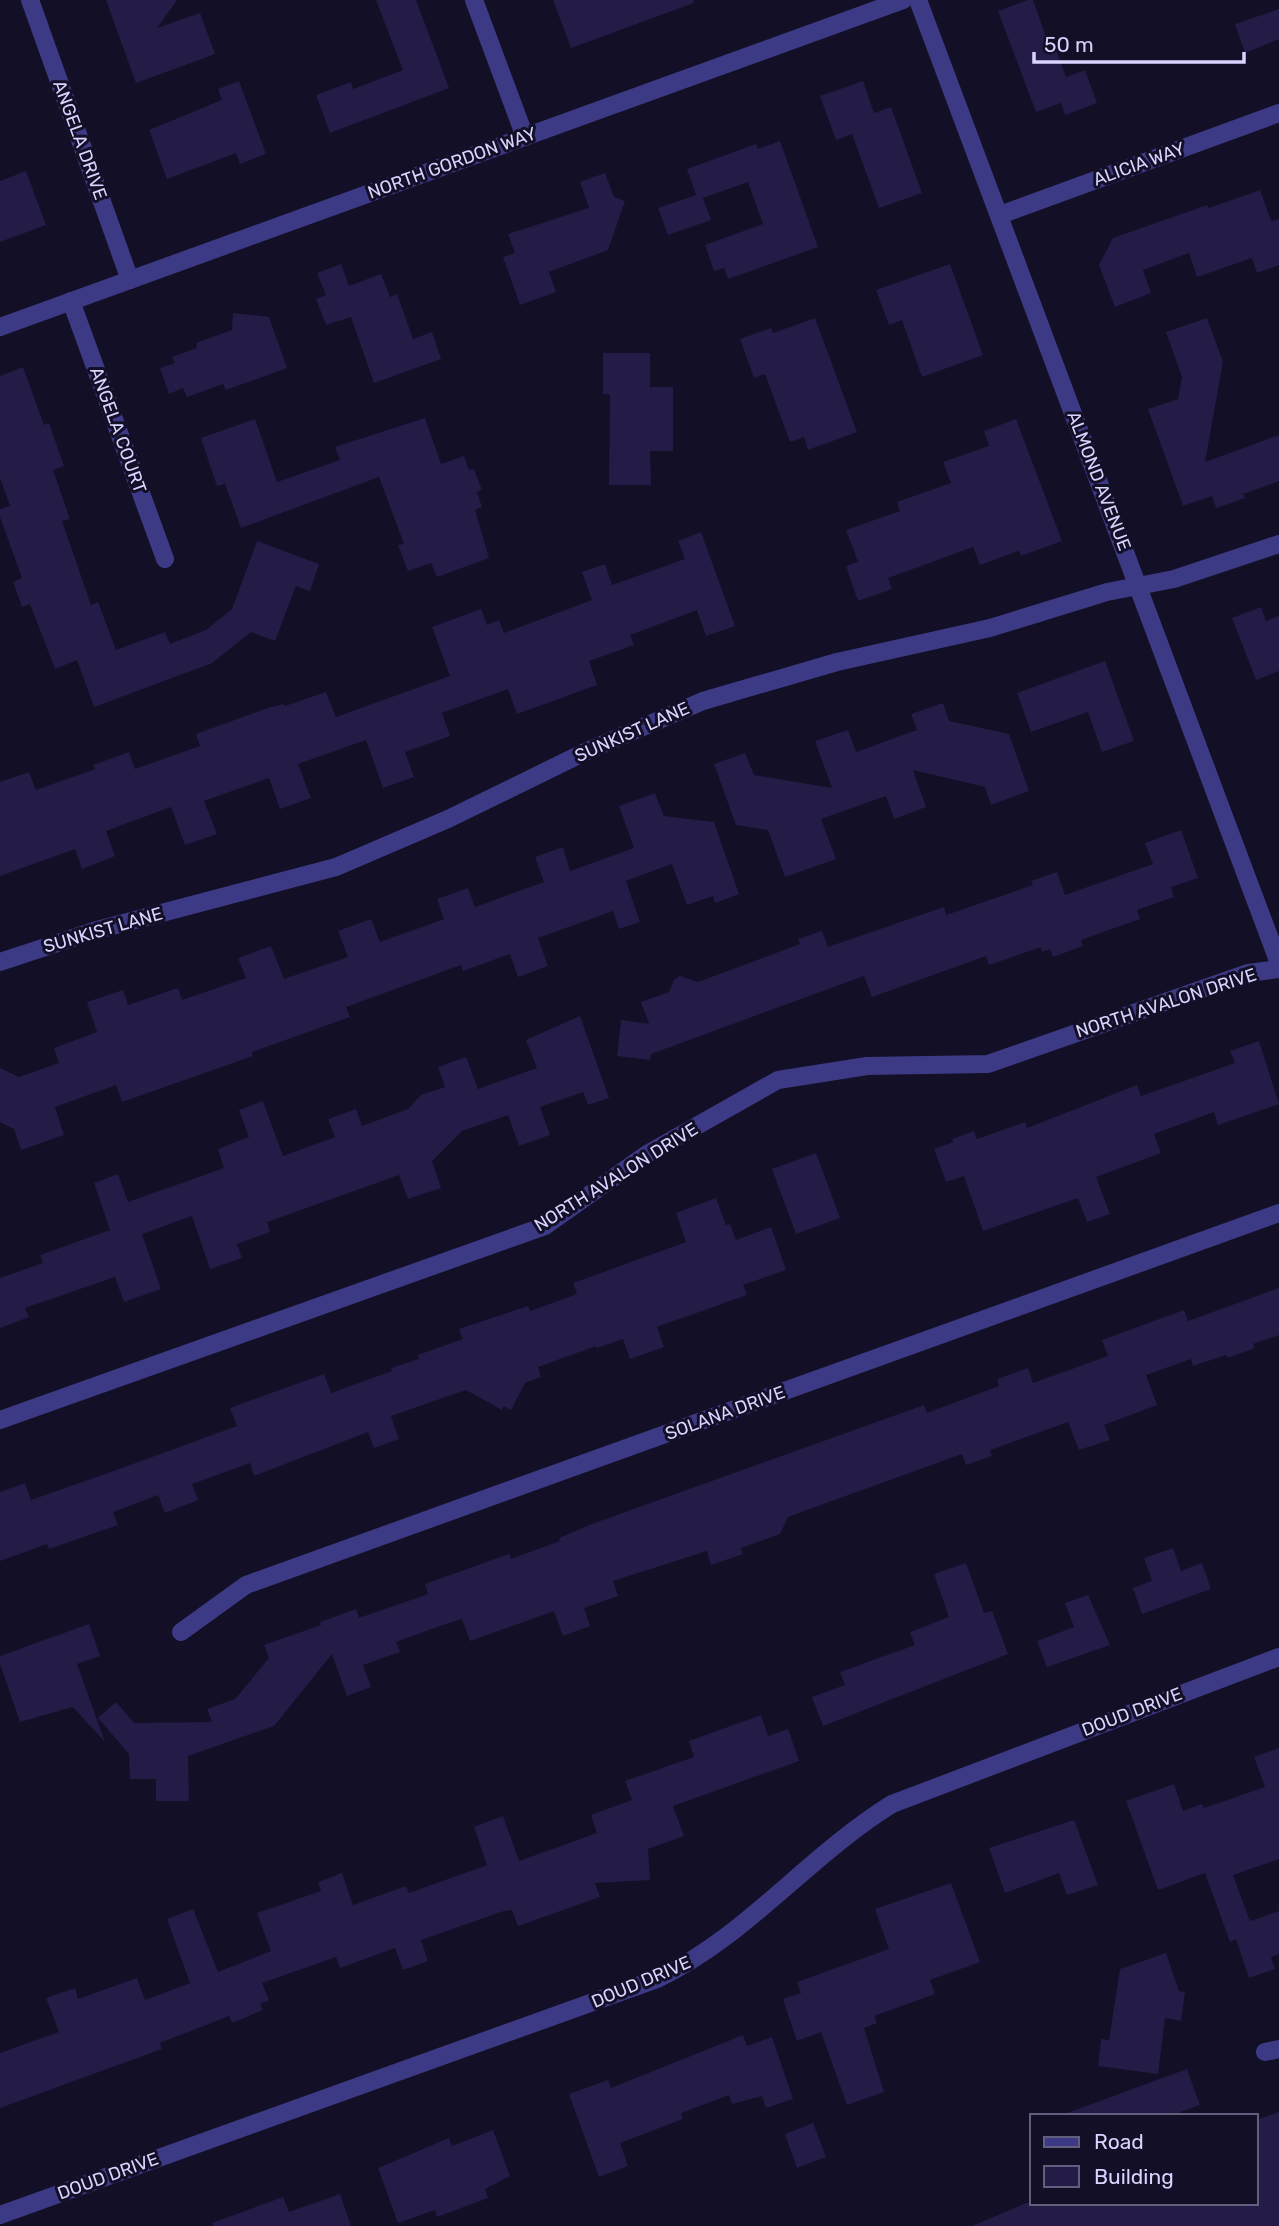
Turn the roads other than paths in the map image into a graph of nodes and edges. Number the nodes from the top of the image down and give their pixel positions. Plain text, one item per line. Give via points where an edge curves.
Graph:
1 (30, 0) edge
2 (474, 0) edge
3 (903, 0) edge
4 (918, 0) edge
5 (1279, 113) edge
6 (525, 137) junction
7 (1000, 215) junction
8 (131, 280) junction
9 (71, 301) junction
10 (0, 327) edge
11 (1279, 544) edge
12 (165, 559) dead end
13 (1139, 585) junction
14 (0, 962) edge
15 (1279, 963) edge
16 (1279, 969) edge
17 (1279, 1213) edge
18 (0, 1420) edge
19 (181, 1632) dead end
20 (1279, 1657) edge
21 (0, 2215) edge

1 - 8 street, ANGELA DRIVE
2 - 6 street
3 - 6 street, NORTH GORDON WAY
4 - 7 street, ALMOND AVENUE
5 - 7 street, ALICIA WAY
6 - 8 street, NORTH GORDON WAY
7 - 13 street, ALMOND AVENUE
8 - 9 street, NORTH GORDON WAY
9 - 10 street, NORTH GORDON WAY
9 - 12 street, ANGELA COURT
11 - 13 street, SUNKIST LANE via 1174,579
13 - 14 street, SUNKIST LANE via 703,701 336,867 97,930
13 - 15 street, ALMOND AVENUE
16 - 18 street, NORTH AVALON DRIVE via 1248,973 988,1064 867,1066 778,1080 647,1154 545,1226
17 - 19 street, SOLANA DRIVE via 246,1586
20 - 21 street, DOUD DRIVE via 891,1804 860,1824 710,1951 657,1979

